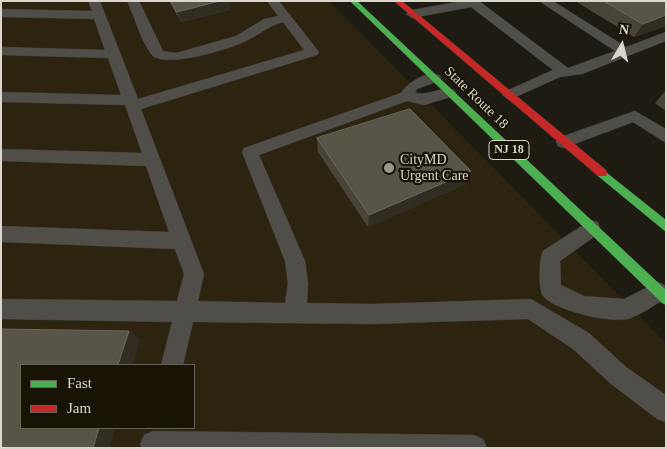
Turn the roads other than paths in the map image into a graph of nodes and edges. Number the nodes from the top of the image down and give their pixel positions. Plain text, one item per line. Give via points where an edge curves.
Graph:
1 (133, 1) edge
2 (273, 1) edge
3 (353, 1) edge
4 (397, 1) edge
5 (544, 1) edge
6 (471, 2) edge
7 (97, 8) edge
8 (1, 13) edge
9 (412, 14) junction
10 (287, 18) junction
11 (666, 36) edge
12 (1, 51) edge
13 (625, 52) junction
14 (113, 54) junction
15 (565, 72) junction
16 (434, 78) junction
17 (449, 92) junction
18 (509, 95) junction
19 (406, 96) junction
20 (1, 97) edge
21 (132, 103) junction
22 (666, 137) edge
23 (564, 142) junction
24 (1, 155) edge
25 (152, 160) junction
26 (666, 227) edge
27 (591, 228) junction
28 (1, 234) edge
29 (183, 242) junction
30 (551, 290) junction
31 (662, 296) edge
32 (1, 309) edge
33 (531, 309) junction
34 (184, 313) junction
35 (295, 314) junction
36 (172, 364) edge
37 (666, 410) edge
38 (154, 440) edge
39 (474, 448) edge

1 - 10 lane via 157,53 165,57 177,57 241,39 268,22
2 - 10 lane
3 - 16 highway, State Route 18 / NJ 18
4 - 9 highway, State Route 18
5 - 13 lane
6 - 9 lane
6 - 15 lane
7 - 8 lane
7 - 14 lane
9 - 18 highway, State Route 18
10 - 21 lane via 312,52
11 - 13 lane
12 - 14 lane
13 - 15 lane via 577,71
14 - 21 lane
15 - 18 lane
16 - 17 highway, State Route 18 / NJ 18
16 - 19 lane via 412,86
17 - 19 lane via 424,100
17 - 27 highway, State Route 18 / NJ 18
18 - 23 highway, State Route 18
19 - 35 lane via 250,152 295,261 298,283
20 - 21 lane
21 - 25 lane
22 - 23 lane via 635,116
23 - 26 highway, State Route 18
24 - 25 lane
25 - 29 lane
27 - 30 lane via 550,258
27 - 31 highway, State Route 18 / NJ 18
28 - 29 lane
29 - 34 lane via 194,274
30 - 31 lane via 582,306 626,309
30 - 33 lane
32 - 34 lane
33 - 35 lane
33 - 37 lane via 581,341
34 - 35 lane
34 - 36 lane
38 - 39 lane

